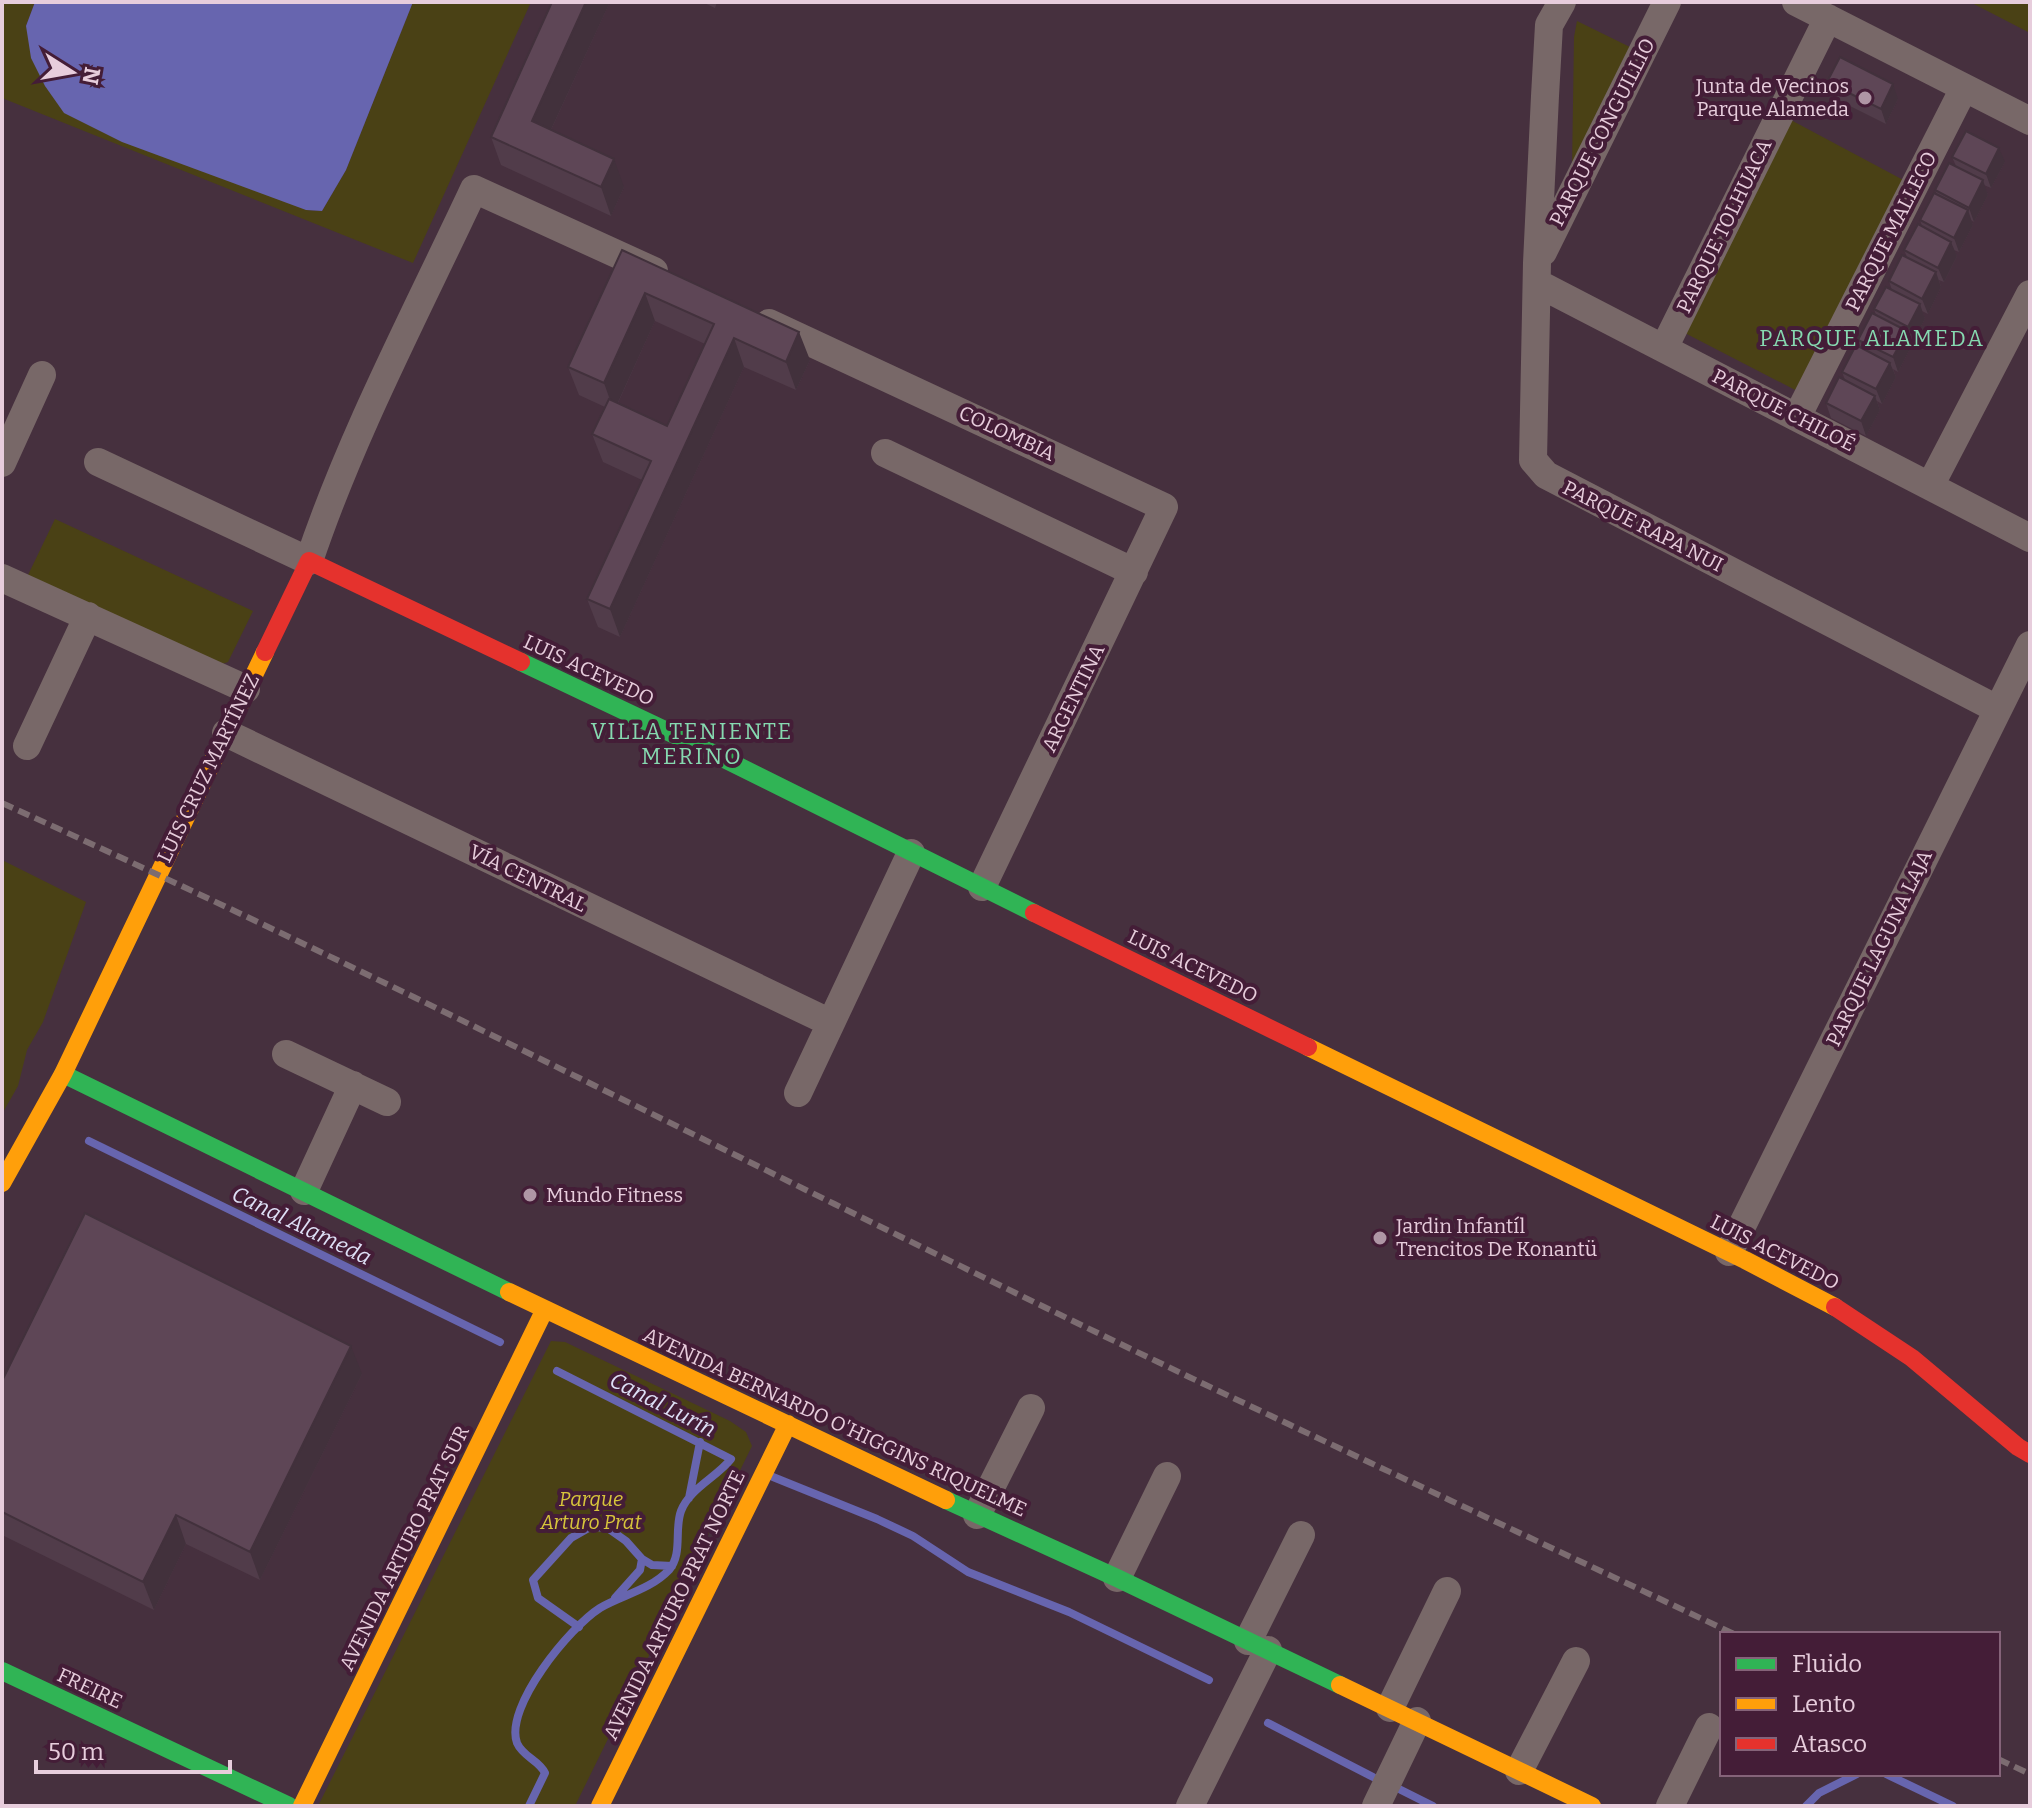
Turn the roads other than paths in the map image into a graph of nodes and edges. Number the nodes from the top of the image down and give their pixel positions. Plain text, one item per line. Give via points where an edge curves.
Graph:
1 (1562, 2) edge
2 (1667, 2) edge
3 (1796, 2) edge
4 (1828, 18) junction
5 (1964, 88) junction
6 (2030, 121) edge
7 (1537, 273) junction
8 (673, 280) edge
9 (2030, 294) edge
10 (741, 310) edge
11 (1664, 348) junction
12 (42, 375) dead end
13 (1797, 417) junction
14 (885, 453) dead end
15 (98, 462) dead end
16 (2, 463) edge
17 (1930, 486) junction
18 (1164, 507) joint
19 (2030, 538) edge
20 (309, 561) junction
21 (1134, 572) junction
22 (2, 578) edge
23 (88, 616) junction
24 (2030, 645) edge
25 (246, 689) junction
26 (1997, 709) junction
27 (226, 733) junction
28 (27, 746) dead end
29 (911, 853) junction
30 (982, 887) junction
31 (831, 1023) junction
32 (286, 1054) dead end
33 (63, 1074) junction
34 (353, 1085) junction
35 (798, 1093) dead end
36 (387, 1102) dead end
37 (2, 1183) edge
38 (304, 1191) junction
39 (1729, 1252) junction
40 (545, 1309) junction
41 (1031, 1408) dead end
42 (788, 1424) junction
43 (2030, 1454) edge
44 (1167, 1476) dead end
45 (977, 1515) junction
46 (1301, 1535) dead end
47 (1117, 1578) junction
48 (1447, 1591) dead end
49 (1258, 1646) junction
50 (1576, 1661) dead end
51 (2, 1671) edge
52 (1390, 1708) junction
53 (1417, 1721) junction
54 (1709, 1727) dead end
55 (1519, 1771) junction
56 (289, 1806) edge
57 (302, 1806) edge
58 (600, 1806) edge
59 (1190, 1806) edge
60 (1376, 1806) edge
61 (1592, 1806) edge
62 (1670, 1806) edge

1 - 7 street, PARQUE RAPA NUI via 1549,25
2 - 7 street, PARQUE CONGUILLIO
3 - 4 street
4 - 5 street
4 - 11 street, PARQUE TOLHUACA
5 - 6 street
5 - 13 street, PARQUE MALLECO
7 - 11 street, PARQUE CHILOÉ
7 - 26 street, PARQUE RAPA NUI via 1533,460 1546,475
8 - 20 street via 474,189 361,431
9 - 17 street
10 - 18 street, COLOMBIA
11 - 13 street, PARQUE CHILOÉ
12 - 16 street
13 - 17 street, PARQUE CHILOÉ
14 - 21 street
15 - 20 street
17 - 19 street, PARQUE CHILOÉ
18 - 21 street, ARGENTINA
20 - 25 main road, LUIS CRUZ MARTÍNEZ
20 - 29 main road, LUIS ACEVEDO
21 - 30 street, ARGENTINA
22 - 23 street
23 - 25 street
23 - 28 street
24 - 26 street, PARQUE LAGUNA LAJA
25 - 27 main road, LUIS CRUZ MARTÍNEZ
26 - 39 street, PARQUE LAGUNA LAJA
27 - 31 street, VÍA CENTRAL
27 - 33 main road, LUIS CRUZ MARTÍNEZ
29 - 30 main road, LUIS ACEVEDO
29 - 31 street
30 - 39 main road, LUIS ACEVEDO
31 - 35 street
32 - 34 street
33 - 37 main road, LUIS CRUZ MARTÍNEZ
33 - 38 main road, AVENIDA BERNARDO O'HIGGINS RIQUELME
34 - 36 street
34 - 38 street
38 - 40 main road, AVENIDA BERNARDO O'HIGGINS RIQUELME
39 - 43 main road, LUIS ACEVEDO via 1853,1317
40 - 42 main road, AVENIDA BERNARDO O'HIGGINS RIQUELME
40 - 57 main road, AVENIDA ARTURO PRAT SUR
41 - 45 street
42 - 45 main road, AVENIDA BERNARDO O'HIGGINS RIQUELME
42 - 58 main road, AVENIDA ARTURO PRAT NORTE
44 - 47 street
45 - 47 main road, AVENIDA BERNARDO O'HIGGINS RIQUELME
46 - 49 street
47 - 49 main road, AVENIDA BERNARDO O'HIGGINS RIQUELME
48 - 52 street
49 - 52 main road, AVENIDA BERNARDO O'HIGGINS RIQUELME
49 - 59 street
50 - 55 street
51 - 56 main road, FREIRE
52 - 53 main road, AVENIDA BERNARDO O'HIGGINS RIQUELME
53 - 55 main road, AVENIDA BERNARDO O'HIGGINS RIQUELME
53 - 60 street
54 - 62 street
55 - 61 main road, AVENIDA BERNARDO O'HIGGINS RIQUELME

